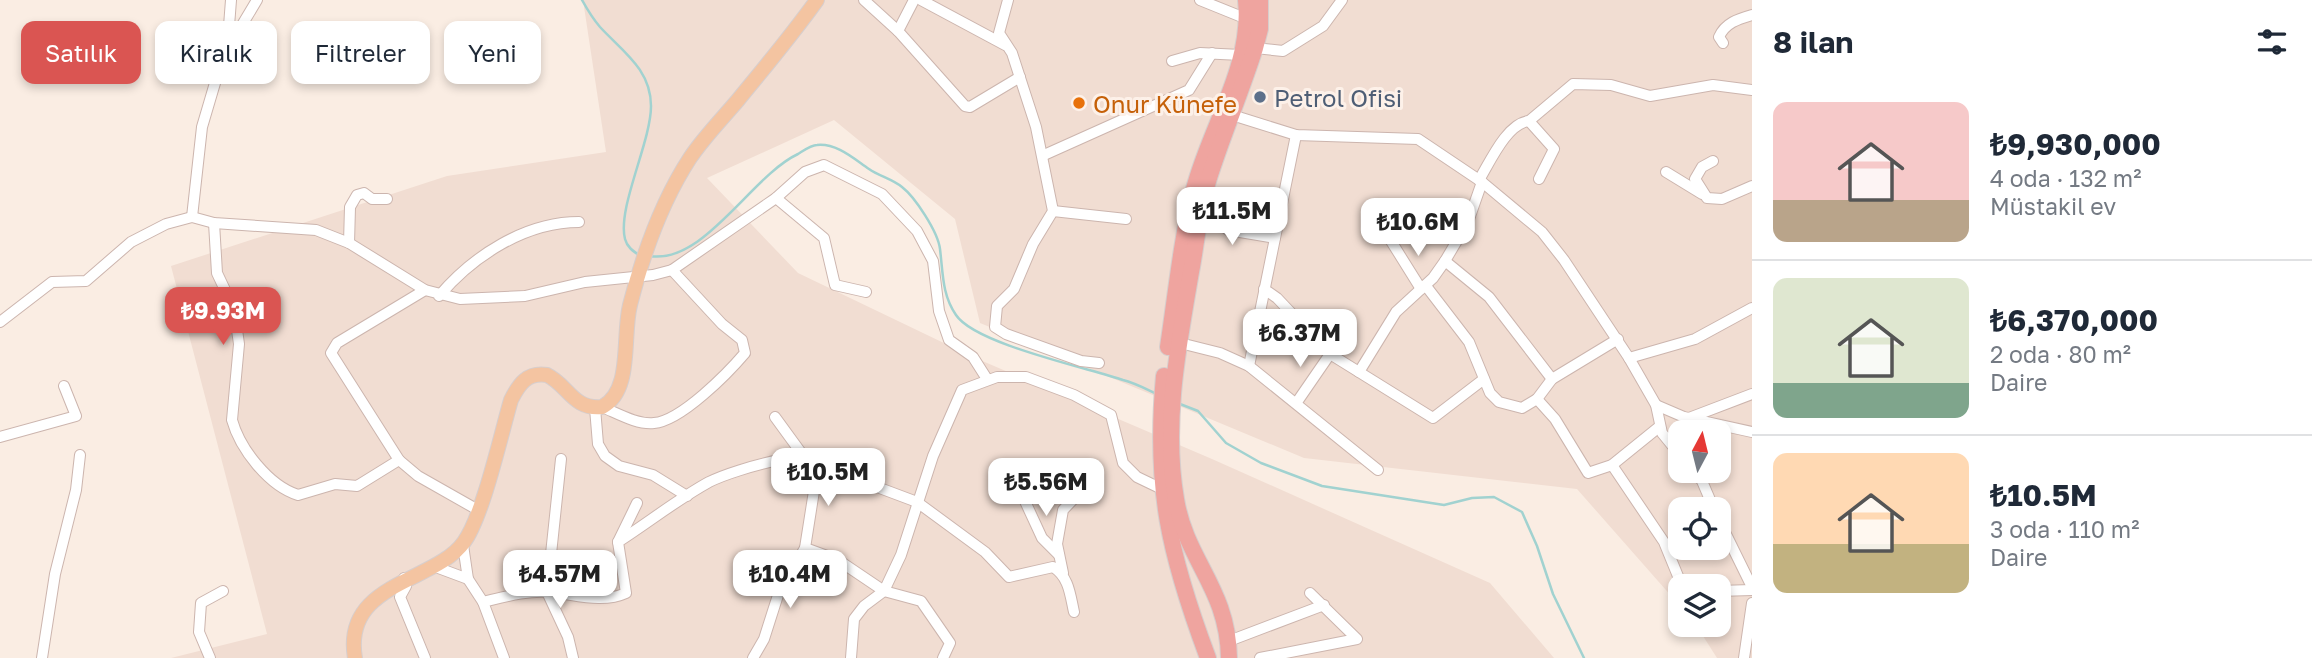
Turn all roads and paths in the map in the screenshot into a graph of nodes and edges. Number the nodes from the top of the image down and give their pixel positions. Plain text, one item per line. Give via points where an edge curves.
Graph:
1 (230, 0) edge
2 (257, 0) edge
3 (817, 0) edge
4 (864, 0) edge
5 (914, 0) edge
6 (921, 0) edge
7 (1008, 0) edge
8 (1200, 0) edge
9 (1246, 0) edge
10 (1260, 0) edge
11 (1342, 0) edge
12 (1752, 15) edge
13 (1247, 19) junction
14 (229, 21) edge
15 (244, 21) edge
16 (898, 31) junction
17 (1723, 43) dead end
18 (1007, 46) junction
19 (1248, 52) junction
20 (1212, 53) junction
21 (1172, 61) dead end
22 (1020, 77) junction
23 (215, 84) edge
24 (1752, 90) edge
25 (1231, 108) junction
26 (1529, 121) junction
27 (1296, 135) junction
28 (1044, 155) junction
29 (1713, 161) dead end
30 (1665, 172) dead end
31 (1539, 179) dead end
32 (1481, 181) junction
33 (1752, 186) edge
34 (776, 198) junction
35 (1707, 198) junction
36 (387, 199) dead end
37 (1053, 211) junction
38 (1200, 217) junction
39 (192, 218) junction
40 (1126, 219) dead end
41 (579, 222) dead end
42 (214, 223) junction
43 (1275, 238) junction
44 (1391, 241) dead end
45 (349, 243) junction
46 (1445, 261) junction
47 (672, 270) junction
48 (640, 272) junction
49 (1424, 287) junction
50 (1264, 289) junction
51 (425, 290) junction
52 (866, 292) dead end
53 (439, 296) junction
54 (1752, 308) edge
55 (0, 322) edge
56 (1618, 339) junction
57 (1180, 343) junction
58 (1330, 354) junction
59 (1629, 358) junction
60 (1099, 363) dead end
61 (1249, 366) junction
62 (1170, 369) junction
63 (1359, 372) junction
64 (987, 379) junction
65 (1484, 379) junction
66 (1552, 379) junction
67 (64, 386) dead end
68 (1752, 394) edge
69 (1537, 399) junction
70 (1297, 402) junction
71 (1656, 405) junction
72 (598, 408) junction
73 (1167, 408) junction
74 (775, 417) dead end
75 (1689, 418) junction
76 (1659, 427) junction
77 (1752, 432) edge
78 (0, 438) edge
79 (1668, 439) edge
80 (80, 454) dead end
81 (806, 456) junction
82 (561, 459) dead end
83 (399, 460) junction
84 (1612, 465) junction
85 (1086, 466) dead end
86 (1378, 470) dead end
87 (1162, 489) junction
88 (687, 496) junction
89 (1024, 499) dead end
90 (917, 502) junction
91 (637, 503) dead end
92 (478, 510) junction
93 (618, 542) junction
94 (1731, 544) edge
95 (463, 545) junction
96 (805, 548) junction
97 (1059, 555) junction
98 (433, 566) junction
99 (1063, 573) junction
100 (1677, 574) edge
101 (404, 578) junction
102 (468, 579) junction
103 (1214, 586) junction
104 (1752, 586) edge
105 (1731, 589) edge
106 (223, 591) dead end
107 (884, 591) junction
108 (547, 592) junction
109 (1310, 593) dead end
110 (1185, 598) junction
111 (483, 602) junction
112 (1752, 603) edge
113 (1324, 605) junction
114 (1074, 612) dead end
115 (1224, 613) junction
116 (1196, 626) junction
117 (1229, 641) junction
118 (42, 658) edge
119 (210, 658) edge
120 (355, 658) edge
121 (425, 658) edge
122 (504, 658) edge
123 (573, 658) edge
124 (753, 658) edge
125 (851, 658) edge
126 (943, 658) edge
127 (1208, 658) edge
128 (1229, 658) edge
129 (1260, 658) edge
130 (1744, 658) edge

1 - 14 street
2 - 15 street
3 - 48 main road via 696,149 672,191
4 - 16 street
5 - 16 street
6 - 18 street
7 - 18 street via 999,33
8 - 13 street
9 - 13 highway
10 - 19 highway via 1259,29
11 - 19 street via 1323,26 1283,51
12 - 17 street via 1736,19 1722,30 1719,37
13 - 19 highway
16 - 22 street via 965,106
18 - 22 street
19 - 20 street
19 - 25 highway
20 - 21 street
20 - 28 street via 1189,90
22 - 28 street
23 - 39 street via 202,127
24 - 26 street via 1713,85 1650,96 1629,88 1581,82
25 - 27 street
25 - 38 highway
25 - 62 highway via 1194,190
26 - 31 street via 1554,149
26 - 32 street via 1512,129
27 - 32 street via 1418,139
27 - 43 street
28 - 37 street
29 - 35 street via 1702,167 1695,179
30 - 35 street
32 - 46 street via 1468,222
32 - 56 street via 1542,232
33 - 35 street via 1722,199
34 - 47 street
34 - 52 street via 824,238 835,285
34 - 64 street via 806,172 824,165 882,194 926,244 949,340 974,357
36 - 45 street via 357,195 350,207
37 - 40 street
37 - 60 street via 1014,289 996,306 995,327 1081,361
38 - 43 street via 1228,230
38 - 57 highway
39 - 42 street
39 - 55 street via 166,224 131,242 86,281 59,280 44,286
41 - 53 street via 550,223 518,237 469,264
42 - 45 street via 309,229
42 - 83 street via 217,273 234,310 239,344 232,420 269,481 298,495 335,484 358,486
43 - 50 street
44 - 49 street
45 - 51 street
46 - 49 street
46 - 66 street via 1489,298
47 - 48 street
47 - 72 street via 742,340 745,353 718,382 654,424
48 - 53 street via 513,298
48 - 72 main road via 625,335 622,384 614,399
49 - 63 street via 1396,312
49 - 65 street via 1469,342
50 - 58 street
50 - 61 street
51 - 53 street
51 - 83 street via 337,343 331,353
54 - 59 street via 1695,339
56 - 59 street
56 - 66 street
57 - 61 street
57 - 62 highway
58 - 63 street
58 - 70 street
59 - 71 street
61 - 70 street
62 - 73 highway
63 - 65 street via 1435,418
64 - 87 street via 1026,377 1106,410 1114,421 1123,463
64 - 90 street via 958,395
65 - 69 street via 1494,398 1510,407 1522,408
66 - 69 street
67 - 78 street via 76,416
68 - 75 street
69 - 84 street via 1555,419 1584,470 1595,472
70 - 86 street
71 - 75 street
71 - 76 street
72 - 88 street via 598,444 605,456 619,466 653,475
72 - 92 main road via 574,400 551,376 539,373 526,378 511,400
73 - 87 highway
73 - 103 highway via 1182,528
74 - 81 street
75 - 77 street
76 - 79 street
76 - 84 street
80 - 118 street
81 - 88 street via 728,474
81 - 90 street via 846,457 862,467 869,484
81 - 96 street via 814,492
82 - 108 street
83 - 92 street
84 - 100 street via 1664,542
85 - 97 street via 1087,485 1063,510
87 - 110 highway
88 - 93 street
89 - 97 street via 1042,538
90 - 99 street via 985,552 1009,577 1053,567
90 - 107 street
91 - 93 street
92 - 95 main road
93 - 108 street via 626,593 616,598
94 - 104 street
95 - 98 main road
95 - 102 street
96 - 107 street via 838,560
96 - 124 street via 779,592
97 - 99 street
98 - 101 main road
98 - 102 street
99 - 114 street
101 - 120 main road via 360,620
101 - 121 street via 406,586 400,597
102 - 111 street
103 - 110 highway
103 - 115 highway
104 - 105 street
106 - 119 street via 201,603 198,632
107 - 125 street via 855,619
107 - 126 street via 921,601 950,643
108 - 111 street
108 - 123 street
109 - 113 street
110 - 116 highway
111 - 122 street
112 - 130 street
113 - 117 street
113 - 129 street via 1357,639
115 - 116 highway
115 - 117 highway
116 - 127 highway
117 - 128 highway

